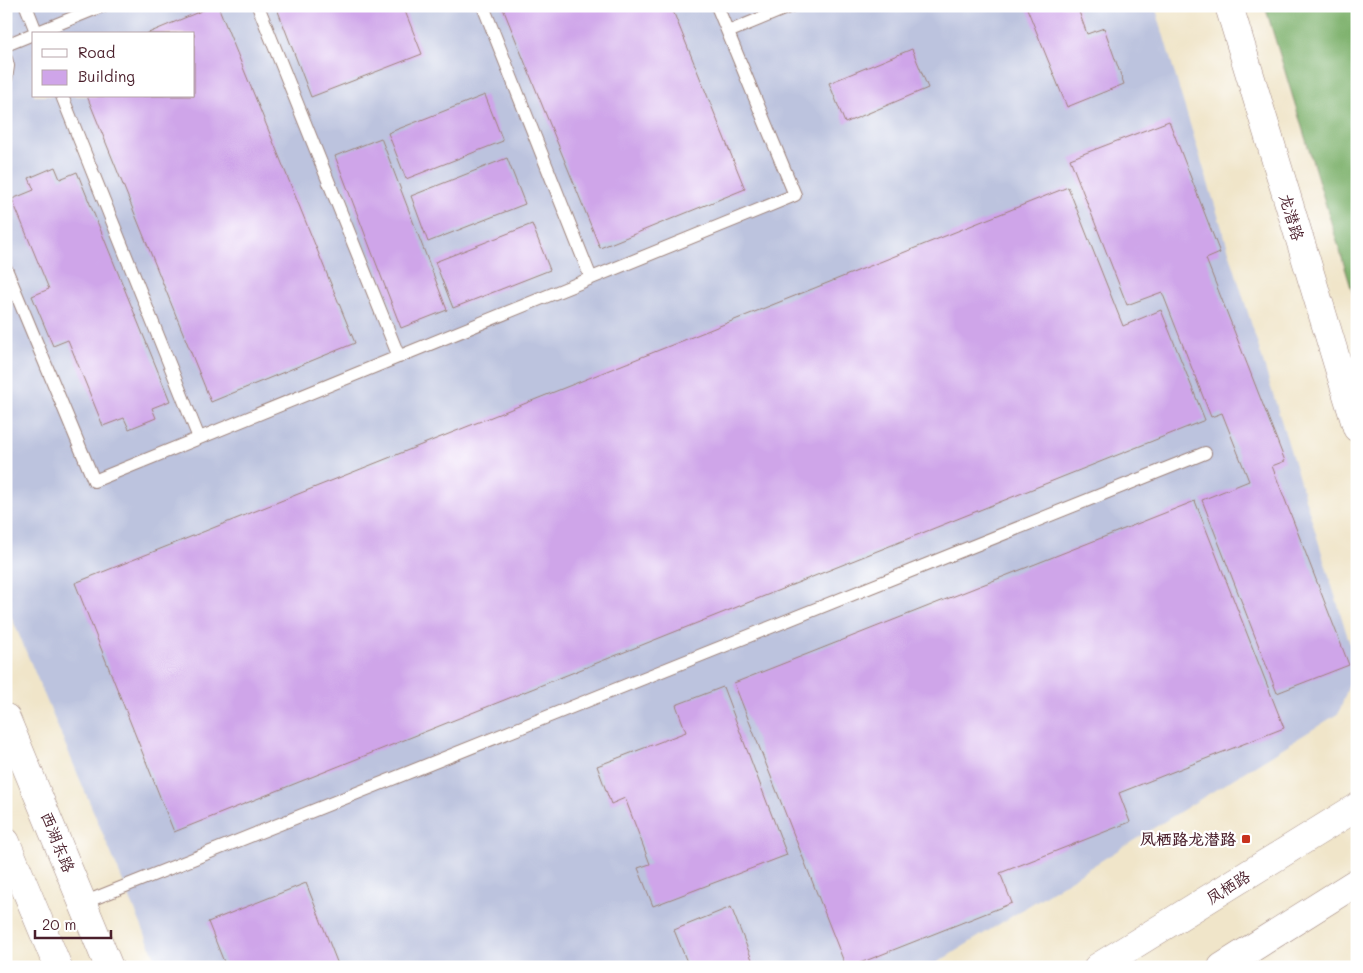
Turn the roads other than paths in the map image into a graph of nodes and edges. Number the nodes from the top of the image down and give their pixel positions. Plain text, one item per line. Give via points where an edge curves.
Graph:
1 (26, 6) edge
2 (102, 6) edge
3 (258, 6) edge
4 (483, 6) edge
5 (717, 6) edge
6 (791, 6) edge
7 (1229, 6) edge
8 (37, 32) edge
9 (39, 32) edge
10 (728, 32) junction
11 (32, 35) edge
12 (6, 45) edge
13 (6, 60) edge
14 (6, 79) edge
15 (63, 98) edge
16 (6, 269) edge
17 (591, 278) junction
18 (398, 357) junction
19 (1357, 428) edge
20 (199, 438) junction
21 (1205, 453) dead end
22 (6, 718) edge
23 (1357, 807) edge
24 (6, 842) edge
25 (1357, 882) edge
26 (83, 903) junction
27 (58, 967) edge
28 (109, 967) edge
29 (1098, 967) edge
30 (1222, 967) edge

1 - 8 lane
2 - 9 lane
3 - 18 lane
4 - 17 lane
5 - 10 lane
6 - 10 lane
7 - 19 main road, 龙潜路
10 - 17 lane via 795,195
11 - 12 lane
13 - 14 lane
15 - 20 lane
16 - 20 lane via 94,481
17 - 18 lane
18 - 20 lane
21 - 26 lane
22 - 26 main road, 西湖东路
23 - 29 main road, 凤栖路
24 - 27 main road
25 - 30 main road
26 - 28 main road, 西湖东路

